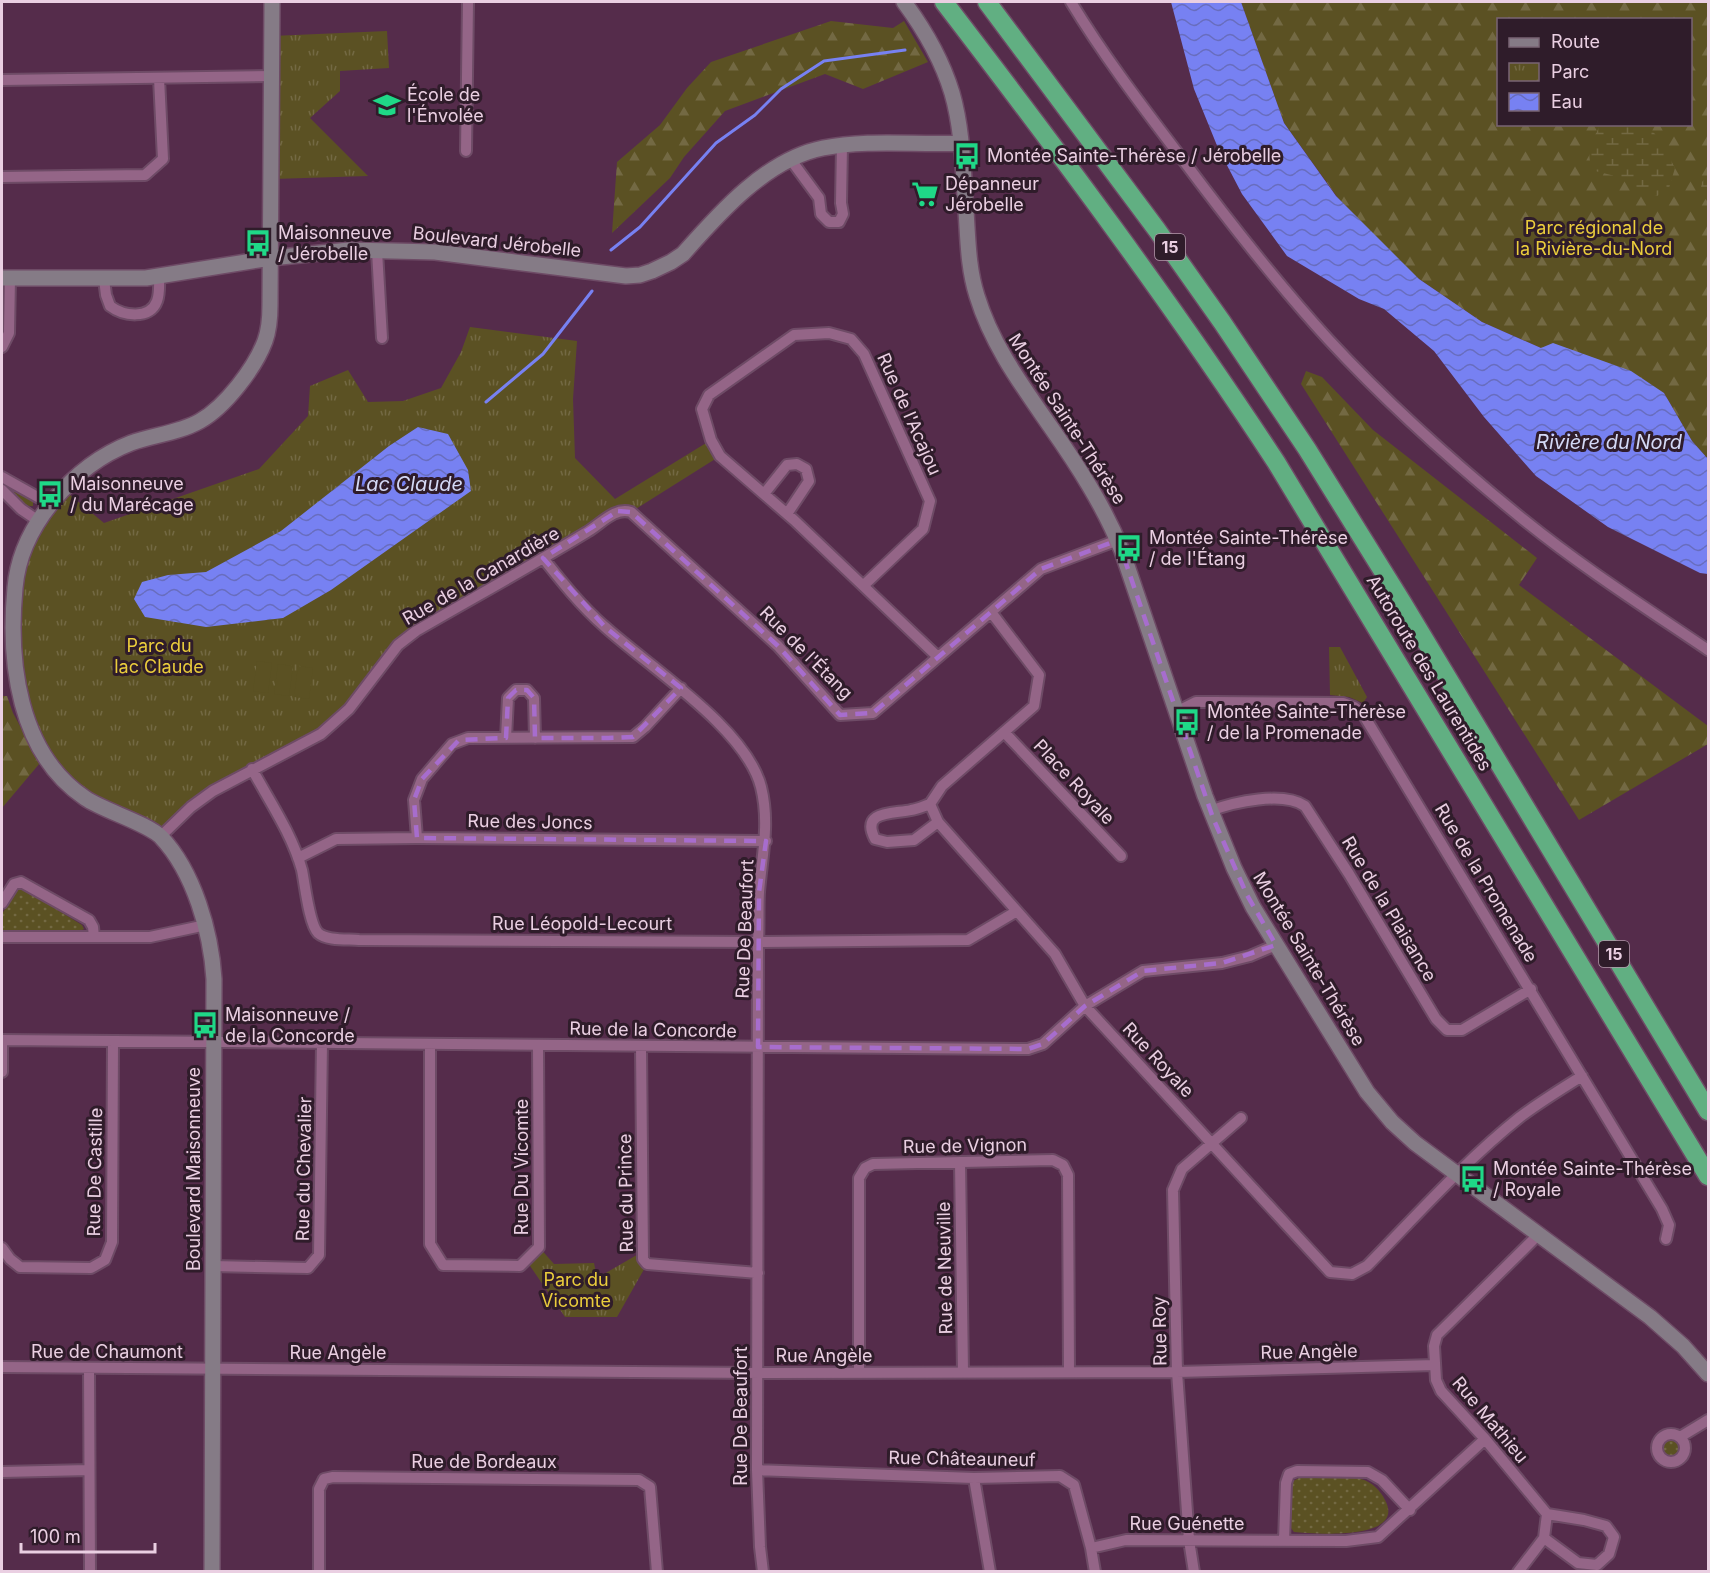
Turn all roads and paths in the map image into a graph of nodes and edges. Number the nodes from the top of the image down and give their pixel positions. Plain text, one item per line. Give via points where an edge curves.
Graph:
1 (272, 2) edge
2 (468, 2) edge
3 (904, 2) edge
4 (944, 2) edge
5 (987, 2) edge
6 (1071, 2) edge
7 (273, 76) junction
8 (159, 78) junction
9 (2, 80) edge
10 (961, 143) junction
11 (842, 145) junction
12 (466, 151) dead end
13 (792, 160) junction
14 (2, 177) edge
15 (377, 251) junction
16 (271, 258) junction
17 (159, 276) junction
18 (6, 278) edge
19 (104, 279) junction
20 (382, 338) dead end
21 (2, 346) edge
22 (2, 477) edge
23 (2, 490) edge
24 (764, 494) junction
25 (52, 505) junction
26 (631, 512) joint
27 (787, 514) junction
28 (40, 522) junction
29 (1118, 540) junction
30 (543, 558) junction
31 (864, 585) junction
32 (992, 612) junction
33 (1708, 650) edge
34 (938, 657) junction
35 (681, 688) junction
36 (1176, 712) junction
37 (1004, 732) junction
38 (506, 738) junction
39 (535, 738) junction
40 (252, 770) junction
41 (930, 804) junction
42 (1210, 811) junction
43 (938, 822) junction
44 (160, 837) junction
45 (417, 837) junction
46 (766, 841) junction
47 (1121, 856) dead end
48 (298, 858) junction
49 (2, 903) edge
50 (1017, 911) junction
51 (206, 925) junction
52 (2, 937) edge
53 (94, 937) junction
54 (758, 942) junction
55 (1276, 945) junction
56 (1531, 988) junction
57 (1085, 1006) junction
58 (2, 1040) edge
59 (113, 1041) junction
60 (214, 1042) junction
61 (322, 1042) junction
62 (430, 1044) junction
63 (538, 1045) junction
64 (640, 1046) junction
65 (758, 1047) junction
66 (2, 1072) edge
67 (1582, 1076) junction
68 (1708, 1111) edge
69 (1241, 1118) dead end
70 (1212, 1143) junction
71 (960, 1162) junction
72 (1456, 1175) junction
73 (1708, 1176) edge
74 (1538, 1235) junction
75 (1666, 1239) dead end
76 (2, 1248) edge
77 (212, 1266) junction
78 (758, 1273) junction
79 (1435, 1365) junction
80 (2, 1367) edge
81 (89, 1368) junction
82 (213, 1369) junction
83 (859, 1372) junction
84 (963, 1372) junction
85 (1070, 1372) junction
86 (1177, 1372) junction
87 (758, 1373) junction
88 (1708, 1374) edge
89 (1708, 1420) edge
90 (1680, 1437) dead end
91 (1485, 1439) junction
92 (89, 1470) junction
93 (757, 1470) junction
94 (2, 1472) edge
95 (974, 1478) junction
96 (1410, 1510) junction
97 (1547, 1514) junction
98 (1544, 1538) junction
99 (1189, 1540) junction
100 (1284, 1541) junction
101 (1091, 1548) junction
102 (90, 1572) edge
103 (212, 1572) edge
104 (319, 1572) edge
105 (657, 1572) edge
106 (763, 1572) edge
107 (990, 1572) edge
108 (1095, 1572) edge
109 (1194, 1572) edge
110 (1518, 1572) edge

1 - 7 street, Boulevard Maisonneuve
2 - 12 street
3 - 10 street, Montée Sainte-Thérèse via 931,44 950,86
4 - 73 highway, Autoroute des Laurentides / 15 via 1139,261 1276,462
5 - 68 highway, Autoroute des Laurentides / 15 via 1158,230 1307,449
6 - 33 street via 1132,92 1241,237 1359,371 1422,432 1524,520
7 - 8 street
7 - 16 street, Boulevard Maisonneuve
8 - 9 street
8 - 14 street via 163,159 145,175
10 - 11 street, Boulevard Jérobelle
10 - 29 street, Montée Sainte-Thérèse via 969,260 984,318 1006,362 1093,490
11 - 13 street, Boulevard Jérobelle
11 - 13 street via 843,214 839,222 829,222 821,214 819,198
13 - 15 street, Boulevard Jérobelle via 743,191 683,254 640,275 591,273 435,252
15 - 16 street, Boulevard Jérobelle
15 - 20 street
16 - 17 street, Boulevard Jérobelle
16 - 25 street, Boulevard Maisonneuve via 270,318 265,341 256,360 224,402 189,427 140,440 105,455 78,475
17 - 19 street, Boulevard Jérobelle
17 - 19 street via 153,308 129,315 110,306
18 - 19 street, Boulevard Jérobelle
18 - 21 street, Boulevard Jérobelle via 9,333
22 - 25 street
23 - 28 street
24 - 27 street, Rue de l'Acajou
24 - 27 street via 787,465 797,464 806,469 809,482
24 - 31 street, Rue de l'Acajou via 720,456 702,409 710,395 794,335 828,333 851,339 864,354 930,501 923,529
25 - 28 street, Boulevard Maisonneuve
26 - 30 street, Rue de la Canardière via 618,511
26 - 34 street, Rue de l'Étang via 778,646 840,714 873,713
27 - 31 street, Rue de l'Acajou
28 - 44 street, Boulevard Maisonneuve via 20,560 15,588 13,655 25,712 48,760 71,787
29 - 32 street, Rue de l'Étang via 1041,569
29 - 36 street, Montée Sainte-Thérèse
30 - 35 street, Rue De Beaufort via 606,628
30 - 40 street, Rue de la Canardière via 416,631 398,645 349,709 321,734
31 - 34 street, Rue de l'Acajou
32 - 34 street, Rue de l'Étang
32 - 37 street via 1039,675 1034,706
35 - 39 street via 633,737
35 - 46 street, Rue De Beaufort via 721,727 752,766 761,786
36 - 42 street, Montée Sainte-Thérèse
36 - 56 street, Rue de la Promenade via 1193,703 1209,702 1343,703 1360,711
37 - 41 street via 942,786
37 - 47 street, Place Royale
38 - 39 street
38 - 39 street via 507,698 516,690 526,690 534,698
38 - 45 street via 468,738 452,744 422,779 414,800
40 - 44 street, Rue de la Canardière via 191,807
40 - 48 street, Rue Léopold-Lecourt
41 - 43 street, Rue Royale
41 - 43 street via 879,815 871,830 875,839 887,842 914,840
42 - 55 street, Montée Sainte-Thérèse via 1250,902
42 - 56 street, Rue de la Plaisance via 1230,804 1268,800 1295,801 1305,806 1436,1019 1447,1029 1462,1030
43 - 50 street, Rue Royale
44 - 51 street, Boulevard Maisonneuve via 181,867
45 - 46 street, Rue des Joncs
45 - 48 street, Rue des Joncs via 336,839
46 - 54 street, Rue De Beaufort via 759,891
48 - 54 street, Rue Léopold-Lecourt via 313,924 320,934 331,938
49 - 53 street via 14,884 21,882 89,920
50 - 54 street, Rue Léopold-Lecourt via 968,940
50 - 57 street, Rue Royale via 1054,954
51 - 53 street via 156,937
51 - 60 street, Boulevard Maisonneuve via 213,962
52 - 53 street
54 - 65 street, Rue De Beaufort
55 - 57 street, Rue de la Concorde via 1222,963 1143,971
55 - 72 street, Montée Sainte-Thérèse via 1373,1100 1407,1136
56 - 67 street, Rue de la Promenade
57 - 65 street, Rue de la Concorde via 1043,1044 1028,1049
57 - 70 street, Rue Royale
58 - 59 street, Rue de la Concorde
58 - 66 street
59 - 60 street, Rue de la Concorde
59 - 76 street, Rue De Castille via 112,1242 105,1260 91,1268 20,1267
60 - 61 street, Rue de la Concorde
60 - 77 street, Boulevard Maisonneuve
61 - 62 street, Rue de la Concorde
61 - 77 street, Rue du Chevalier via 319,1255 308,1268
62 - 63 street, Rue de la Concorde
62 - 63 street, Rue Du Vicomte via 429,1244 443,1265 509,1266 520,1266 539,1247
63 - 64 street, Rue de la Concorde
64 - 65 street, Rue de la Concorde
64 - 78 street, Rue du Prince via 643,1259 647,1264
65 - 78 street, Rue De Beaufort
67 - 72 street, Rue Royale via 1522,1116
67 - 75 street, Rue de la Promenade via 1666,1216
69 - 70 street, Rue Roy
70 - 72 street, Rue Royale via 1330,1272 1352,1274 1367,1266
70 - 86 street, Rue Roy via 1182,1169 1173,1190
71 - 83 street, Rue de Vignon via 873,1164 859,1178
71 - 84 street, Rue de Neuville
71 - 85 street, Rue de Vignon via 1053,1160 1063,1165 1068,1175
72 - 74 street, Montée Sainte-Thérèse
74 - 79 street, Rue Mathieu via 1437,1335
74 - 88 street, Montée Sainte-Thérèse via 1650,1317
77 - 82 street, Boulevard Maisonneuve
78 - 87 street, Rue De Beaufort
79 - 86 street, Rue Angèle
79 - 91 street, Rue Mathieu via 1441,1391
80 - 81 street, Rue de Chaumont
81 - 82 street, Rue de Chaumont
81 - 92 street
82 - 87 street, Rue Angèle
82 - 103 street, Boulevard Maisonneuve
83 - 84 street, Rue Angèle
83 - 87 street, Rue Angèle
84 - 85 street, Rue Angèle
85 - 86 street, Rue Angèle
86 - 99 street, Rue Roy
87 - 93 street, Rue De Beaufort
89 - 90 street
91 - 96 street, Rue Guénette
91 - 97 street, Rue Mathieu
92 - 94 street
92 - 102 street
93 - 95 street, Rue Châteauneuf
93 - 106 street, Rue De Beaufort
95 - 101 street, Rue Châteauneuf via 1060,1476 1074,1485
95 - 107 street
96 - 100 street, Rue Guénette via 1378,1537
96 - 100 street via 1383,1480 1368,1472 1297,1471 1289,1474 1286,1483
97 - 98 street
97 - 98 street via 1606,1526 1614,1537 1609,1554 1597,1565 1578,1563
98 - 110 street
99 - 100 street, Rue Guénette
99 - 101 street, Rue Guénette via 1126,1540
99 - 109 street, Rue Roy
101 - 108 street, Rue Châteauneuf
104 - 105 street, Rue de Bordeaux via 320,1485 328,1478 345,1477 639,1480 650,1487

